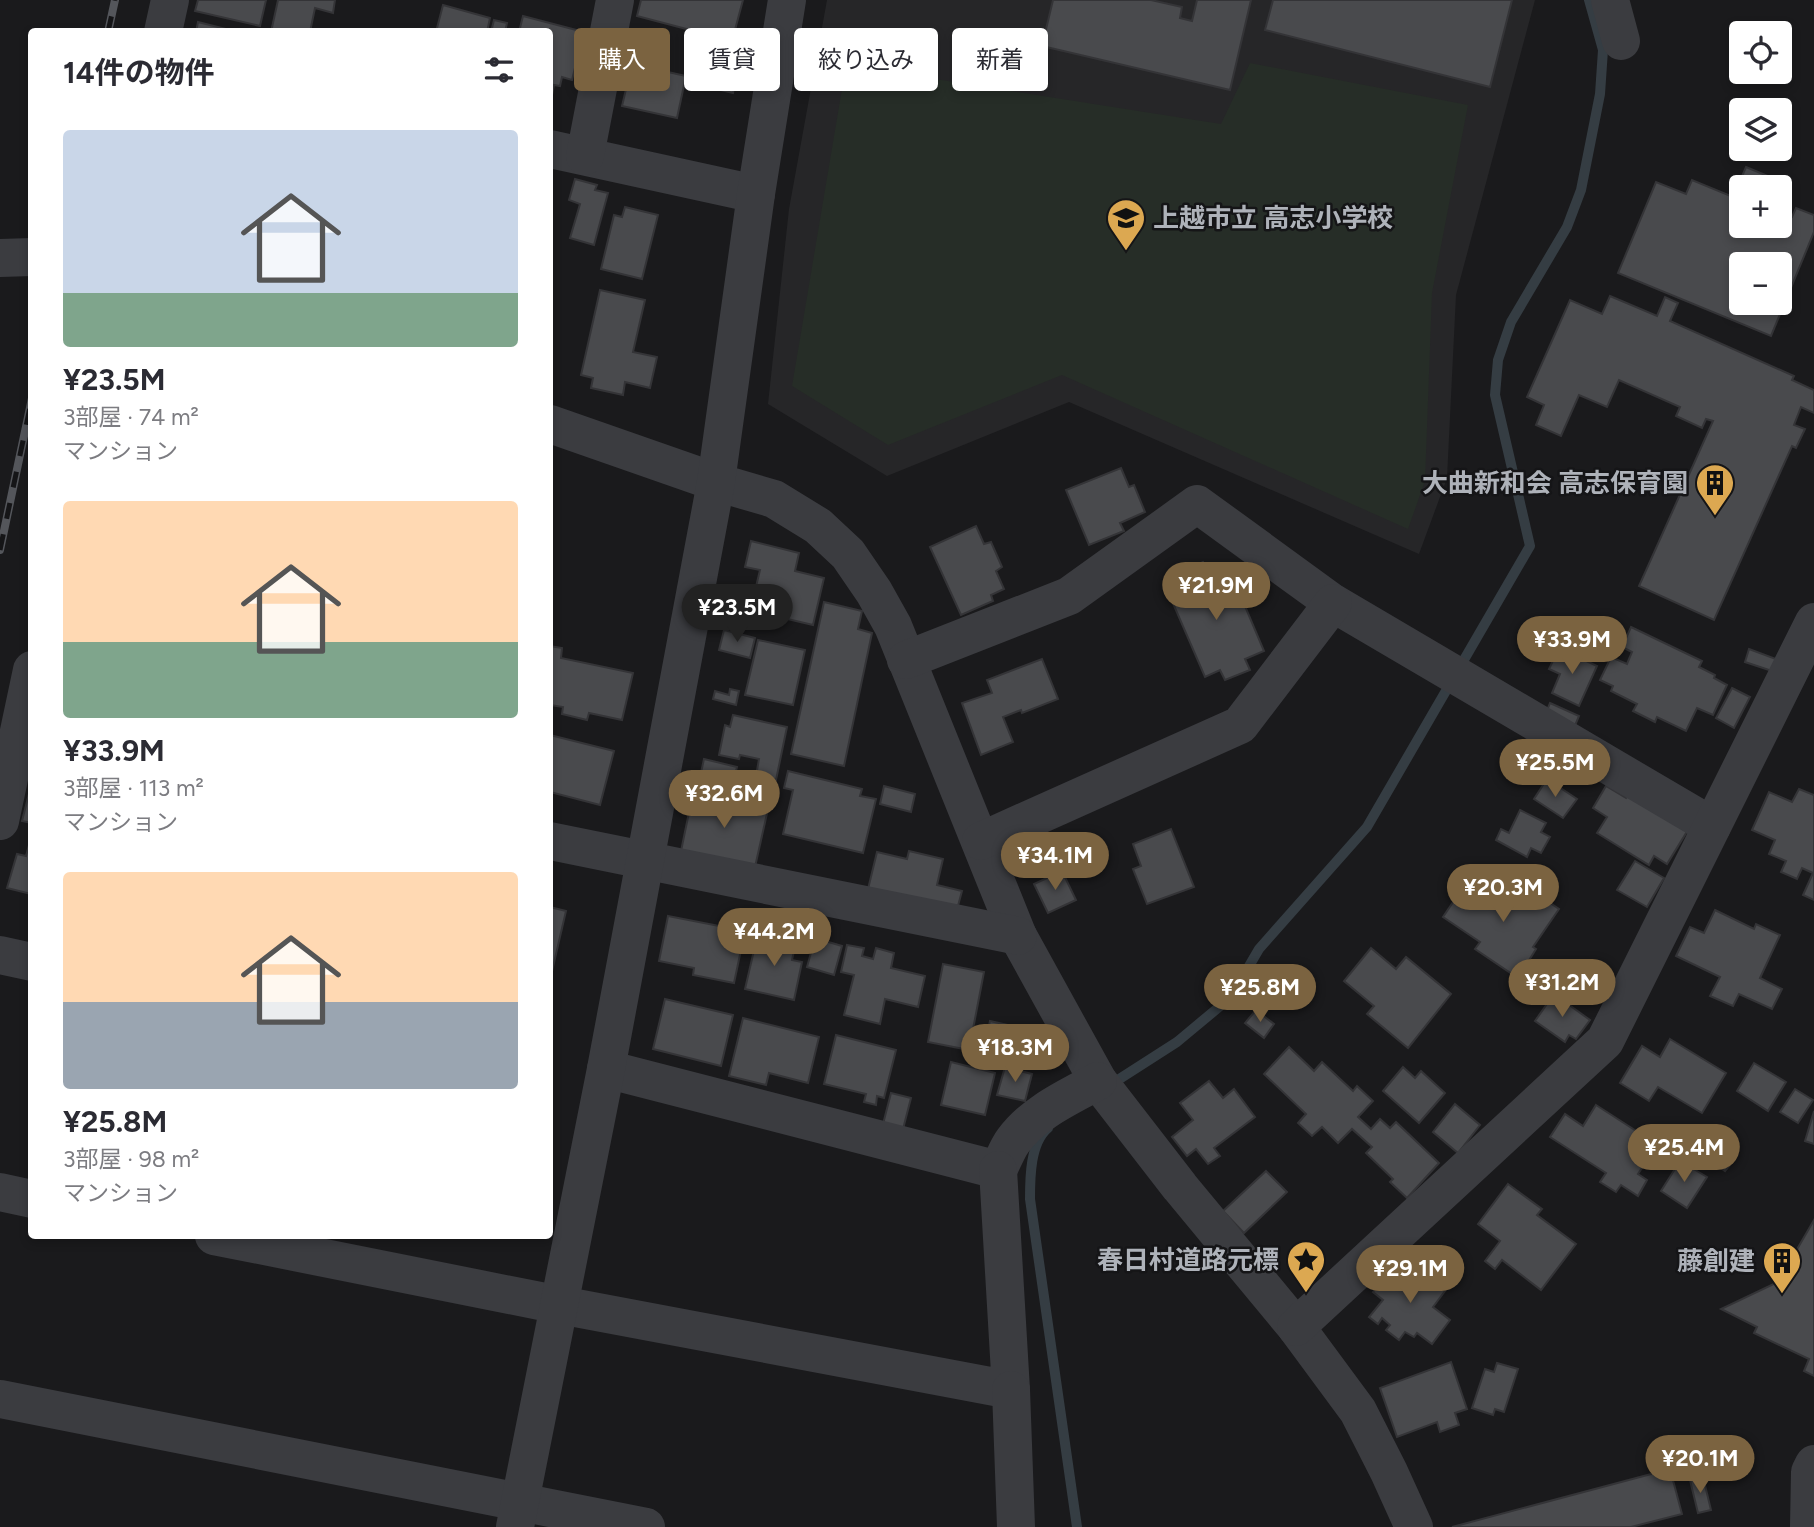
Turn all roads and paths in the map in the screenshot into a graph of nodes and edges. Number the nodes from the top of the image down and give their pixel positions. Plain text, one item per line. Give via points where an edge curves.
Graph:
1 (170, 0) edge
2 (615, 0) edge
3 (787, 0) edge
4 (1610, 0) edge
5 (164, 28) edge
6 (1621, 41) dead end
7 (567, 153) edge
8 (756, 194) junction
9 (28, 257) edge
10 (0, 258) edge
11 (553, 425) edge
12 (716, 482) junction
13 (1333, 603) junction
14 (1814, 622) edge
15 (906, 660) junction
16 (28, 708) edge
17 (25, 736) edge
18 (0, 821) edge
19 (1713, 826) junction
20 (981, 841) junction
21 (553, 842) edge
22 (645, 859) junction
23 (1018, 936) junction
24 (0, 955) edge
25 (28, 960) edge
26 (606, 1069) junction
27 (1108, 1093) junction
28 (998, 1170) junction
29 (0, 1192) edge
30 (28, 1198) edge
31 (229, 1239) edge
32 (560, 1306) junction
33 (1296, 1327) junction
34 (1011, 1390) junction
35 (0, 1399) edge
36 (1814, 1464) edge
37 (518, 1514) edge
38 (646, 1527) edge
39 (1016, 1527) edge
40 (1414, 1527) edge
41 (1809, 1527) edge

1 - 5 street
2 - 7 street
3 - 8 street
4 - 6 street
7 - 8 street
8 - 12 street
9 - 10 street
11 - 12 street
12 - 15 street via 775,499 818,526 848,554 893,626
12 - 22 street
13 - 15 street via 1197,504 1069,596
13 - 19 street
13 - 20 street via 1240,725
14 - 19 street
15 - 20 street
16 - 17 street
17 - 18 street
19 - 33 street via 1605,1041
20 - 23 street
21 - 22 street
22 - 23 street
22 - 26 street
23 - 27 street
24 - 25 street
26 - 28 street
26 - 32 street
27 - 28 street via 1052,1106 1013,1141
27 - 33 street
28 - 34 street
29 - 30 street
31 - 32 street
32 - 34 street
32 - 37 street
33 - 40 street via 1358,1411
34 - 39 street
35 - 37 street
36 - 41 street
37 - 38 street

